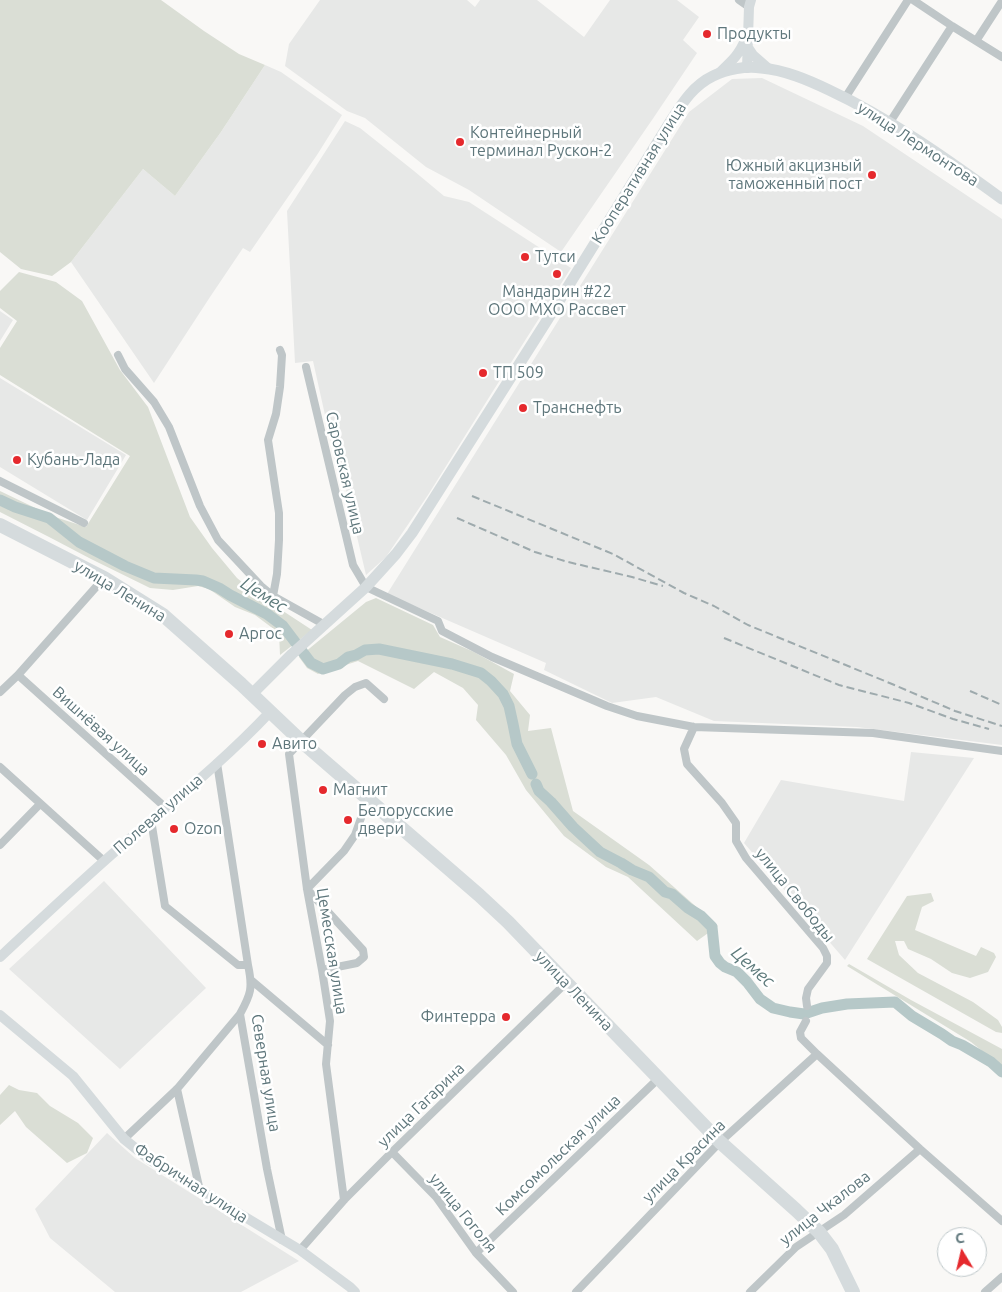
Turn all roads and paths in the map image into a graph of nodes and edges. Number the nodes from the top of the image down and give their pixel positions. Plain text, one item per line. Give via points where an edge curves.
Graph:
1 (739, 0) edge
2 (908, 0) edge
3 (913, 0) edge
4 (1002, 0) edge
5 (750, 4) edge
6 (952, 26) junction
7 (747, 40) junction
8 (976, 41) junction
9 (1002, 57) edge
10 (747, 68) junction
11 (769, 69) junction
12 (719, 73) junction
13 (845, 98) junction
14 (890, 122) junction
15 (1002, 199) edge
16 (280, 350) dead end
17 (118, 355) dead end
18 (306, 367) dead end
19 (0, 481) edge
20 (84, 523) dead end
21 (0, 525) edge
22 (104, 578) junction
23 (365, 585) junction
24 (273, 596) junction
25 (325, 625) junction
26 (18, 675) junction
27 (0, 692) edge
28 (252, 694) junction
29 (384, 699) dead end
30 (270, 712) junction
31 (694, 727) junction
32 (301, 742) junction
33 (1002, 751) edge
34 (217, 763) junction
35 (0, 767) edge
36 (40, 804) junction
37 (166, 808) junction
38 (361, 818) dead end
39 (152, 820) junction
40 (0, 845) edge
41 (104, 861) junction
42 (307, 889) junction
43 (1, 955) edge
44 (248, 965) junction
45 (322, 970) junction
46 (251, 980) junction
47 (566, 983) junction
48 (807, 1006) dead end
49 (240, 1014) junction
50 (0, 1015) edge
51 (806, 1021) dead end
52 (328, 1045) junction
53 (817, 1054) junction
54 (659, 1078) junction
55 (177, 1089) junction
56 (124, 1139) junction
57 (720, 1142) junction
58 (920, 1149) junction
59 (392, 1152) junction
60 (200, 1190) junction
61 (344, 1200) junction
62 (1002, 1221) edge
63 (818, 1232) junction
64 (282, 1240) junction
65 (300, 1250) junction
66 (476, 1253) junction
67 (1002, 1277) edge
68 (354, 1292) edge
69 (513, 1292) edge
70 (576, 1292) edge
71 (750, 1292) edge
72 (853, 1292) edge
73 (985, 1292) edge

1 - 5 street
2 - 13 street
3 - 6 street
4 - 8 street
5 - 7 street
6 - 8 street
6 - 14 street
7 - 10 street
7 - 11 street via 753,55
7 - 12 street
8 - 9 street
10 - 11 main road, улица Лермонтова
10 - 12 main road, Кооперативная улица
11 - 13 main road, улица Лермонтова via 792,75
12 - 23 main road, Кооперативная улица via 697,86 685,100 412,533
13 - 14 main road, улица Лермонтова
14 - 15 main road, улица Лермонтова
16 - 24 street via 280,387 268,440 279,540
17 - 24 street via 125,369 154,402 168,427 200,506 218,540
18 - 23 street, Саровская улица via 352,565
19 - 20 street
21 - 22 highway, улица Ленина
22 - 26 street
22 - 28 highway, улица Ленина via 163,615
23 - 25 main road, Кооперативная улица
23 - 31 street via 438,621 442,631 492,657 607,706 637,716
24 - 25 street
25 - 28 main road, Кооперативная улица
26 - 27 street
26 - 37 street, Вишнёвая улица
28 - 30 highway, улица Ленина
29 - 32 street via 366,684 355,687
30 - 32 highway, улица Ленина
30 - 34 street, Полевая улица
31 - 33 street via 873,733
31 - 48 street, улица Свободы via 684,750 687,764 736,823 736,840 746,858 827,956 827,963 808,989
32 - 42 street, Цемесская улица via 289,754
32 - 47 highway, улица Ленина via 479,895
34 - 37 street, Полевая улица
34 - 44 street, Северная улица
35 - 36 street, Полевая улица
36 - 40 street
36 - 41 street, Полевая улица
37 - 39 street, Полевая улица
38 - 42 street via 344,851
39 - 41 street, Полевая улица
39 - 44 street via 166,906 238,965
41 - 43 street
42 - 45 street, Цемесская улица
42 - 45 street via 363,950 364,957 357,963
44 - 46 street, Северная улица
45 - 52 street, Цемесская улица via 330,1021
46 - 49 street, Северная улица via 249,996
46 - 52 street
47 - 54 highway, улица Ленина
47 - 59 street, улица Гагарина
49 - 55 street
49 - 64 street, Северная улица
50 - 56 street, Фабричная улица via 73,1076
51 - 53 street via 800,1032 801,1038
52 - 61 street, Цемесская улица via 326,1064
53 - 57 street, улица Красина
53 - 58 street
54 - 57 highway, улица Ленина
54 - 66 street, Комсомольская улица
55 - 56 street
55 - 60 street
56 - 60 street, Фабричная улица via 150,1160
57 - 63 highway, улица Ленина
57 - 70 street, улица Красина
58 - 62 street
58 - 63 street, улица Чкалова via 844,1215
59 - 61 street, улица Гагарина
59 - 66 street, улица Гоголя via 436,1197
60 - 64 street, Фабричная улица
61 - 65 street, улица Гагарина
63 - 71 street, улица Чкалова via 796,1247
63 - 72 highway, улица Ленина via 832,1249
64 - 65 street, Фабричная улица
65 - 68 street, Фабричная улица
66 - 69 street, улица Гоголя
67 - 73 street

